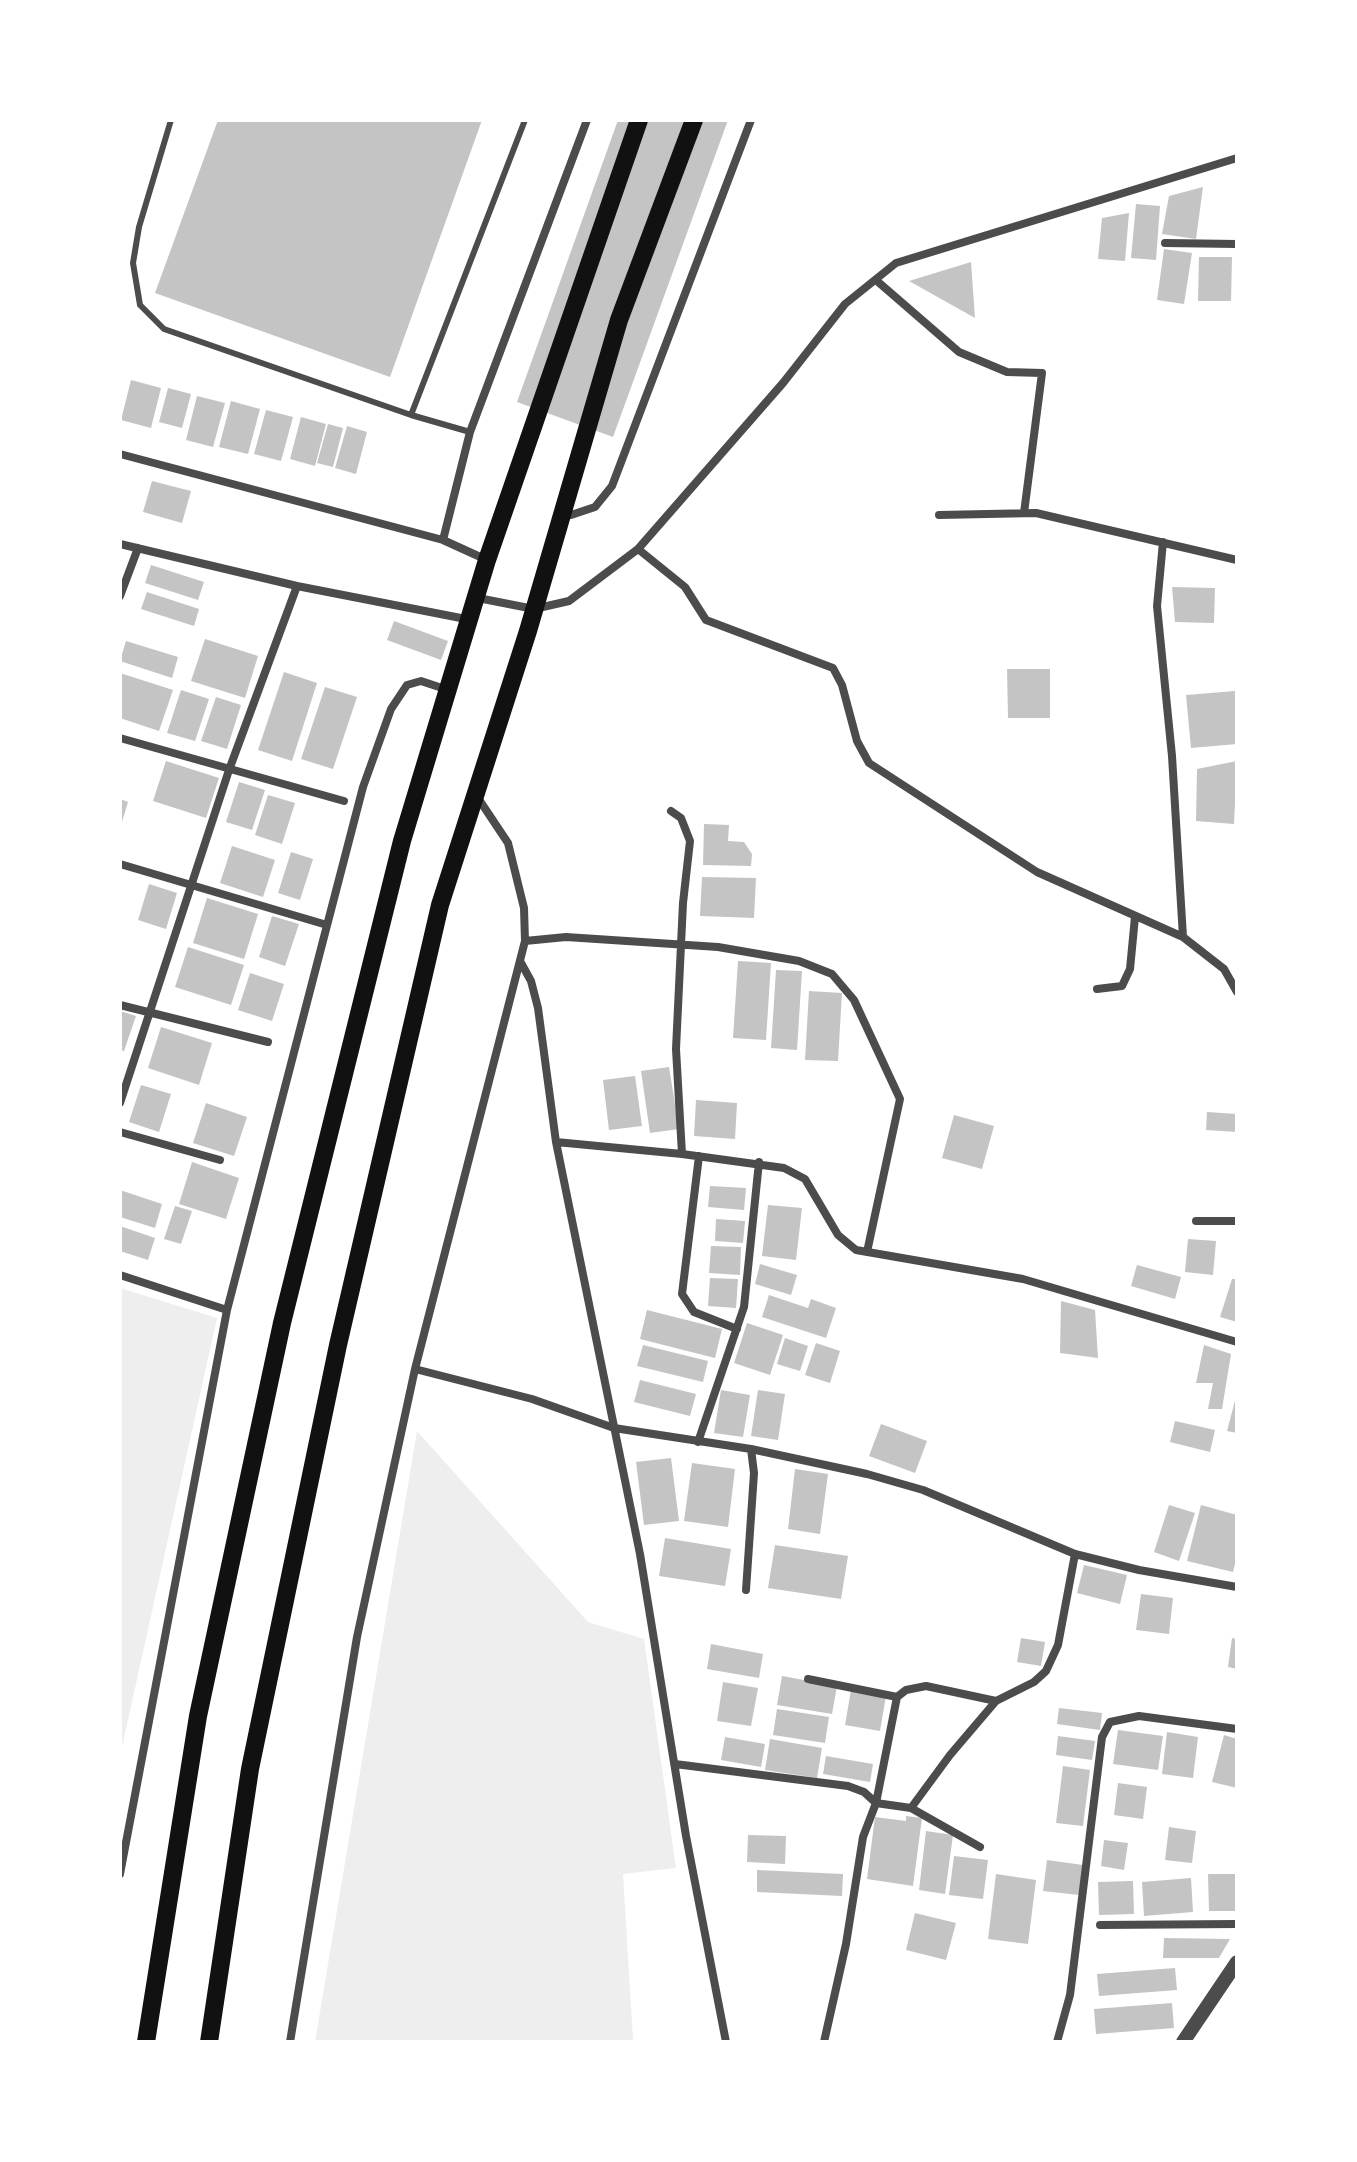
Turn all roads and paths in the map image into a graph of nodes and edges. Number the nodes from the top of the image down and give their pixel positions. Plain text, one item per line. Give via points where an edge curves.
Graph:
1 (171, 120) edge
2 (525, 120) edge
3 (587, 120) edge
4 (639, 120) edge
5 (694, 120) edge
6 (751, 120) edge
7 (1237, 158) edge
8 (1165, 243) dead end
9 (1237, 244) edge
10 (877, 281) junction
11 (411, 415) junction
12 (470, 432) junction
13 (120, 454) edge
14 (561, 512) junction
15 (1024, 513) junction
16 (939, 515) dead end
17 (443, 540) junction
18 (1163, 542) junction
19 (120, 544) edge
20 (138, 548) junction
21 (638, 549) junction
22 (487, 560) junction
23 (1237, 560) edge
24 (297, 586) junction
25 (120, 596) edge
26 (478, 598) junction
27 (534, 609) junction
28 (471, 620) junction
29 (449, 691) junction
30 (120, 738) edge
31 (229, 770) junction
32 (476, 794) junction
33 (344, 801) dead end
34 (671, 811) dead end
35 (120, 864) edge
36 (192, 887) junction
37 (1135, 917) junction
38 (327, 925) junction
39 (1183, 937) junction
40 (525, 941) junction
41 (682, 943) junction
42 (519, 960) junction
43 (1097, 989) dead end
44 (1237, 992) edge
45 (120, 1005) edge
46 (150, 1013) junction
47 (268, 1042) dead end
48 (120, 1103) edge
49 (120, 1132) edge
50 (556, 1142) junction
51 (682, 1154) junction
52 (699, 1156) junction
53 (220, 1160) dead end
54 (759, 1162) junction
55 (1196, 1221) dead end
56 (1237, 1221) edge
57 (867, 1252) junction
58 (120, 1275) edge
59 (227, 1310) junction
60 (737, 1329) junction
61 (1237, 1342) edge
62 (415, 1369) junction
63 (614, 1428) junction
64 (698, 1442) junction
65 (751, 1449) junction
66 (1075, 1554) junction
67 (1237, 1587) edge
68 (746, 1590) dead end
69 (808, 1679) dead end
70 (897, 1697) junction
71 (996, 1701) junction
72 (1237, 1729) edge
73 (675, 1764) junction
74 (876, 1803) junction
75 (911, 1808) junction
76 (980, 1847) dead end
77 (120, 1874) edge
78 (1237, 1924) edge
79 (1100, 1925) dead end
80 (1237, 1962) edge
81 (146, 2042) edge
82 (209, 2042) edge
83 (290, 2042) edge
84 (726, 2042) edge
85 (824, 2042) edge
86 (1057, 2042) edge
87 (1183, 2042) edge

1 - 11 lane via 139,227 133,263 140,305 164,329
2 - 11 lane
3 - 12 street
4 - 22 main road
5 - 14 main road via 619,320
6 - 14 street via 612,486 595,507 571,515
7 - 10 street via 896,263
8 - 9 street
10 - 15 street via 959,352 1007,372 1042,373
10 - 21 street via 845,304
11 - 12 lane
12 - 17 street
13 - 17 street
14 - 27 main road
15 - 16 street
15 - 18 street
17 - 22 street
18 - 23 street
18 - 39 street via 1157,606
19 - 20 street
20 - 24 street
20 - 25 street
21 - 27 street via 569,601
21 - 37 street via 685,587 706,620 833,668 869,763 1037,872
22 - 26 main road
24 - 28 street
24 - 31 street
26 - 27 street
26 - 28 main road
27 - 32 main road
28 - 29 main road
29 - 38 street via 415,680 391,709 363,787
29 - 81 main road via 402,841 282,1323 198,1716
30 - 31 street
31 - 33 street
31 - 36 street
32 - 40 street via 508,843 524,908
32 - 82 main road via 440,905 338,1345 250,1769
34 - 41 street via 681,818 690,841
35 - 36 street
36 - 38 street
36 - 46 street
37 - 39 street
37 - 43 street via 1130,969 1122,986
38 - 59 street
39 - 44 street via 1224,969
40 - 41 street via 566,937
40 - 42 street
41 - 51 street via 676,1049
41 - 57 street via 799,961 832,974 854,1000 900,1099
42 - 50 street via 538,1008
42 - 62 street
45 - 46 street
46 - 47 street
46 - 48 street
49 - 53 street
50 - 51 street
50 - 63 street
51 - 52 street
52 - 54 street
52 - 60 street via 682,1294 694,1312
54 - 57 street via 805,1179 838,1235
54 - 60 street via 749,1280
55 - 56 street
57 - 61 street via 1023,1279
58 - 59 street
59 - 77 street
60 - 64 street
62 - 63 street via 532,1399
62 - 83 street via 357,1637
63 - 64 street
63 - 73 street
64 - 65 street
65 - 66 street via 923,1490
65 - 68 street
66 - 67 street
66 - 71 street via 1058,1645 1046,1671
69 - 70 street
70 - 71 street via 926,1686
70 - 74 street
71 - 75 street
72 - 86 street via 1139,1716 1110,1722 1102,1737 1072,1980
73 - 74 street via 848,1786
73 - 84 street
74 - 75 street
74 - 85 street via 863,1837
75 - 76 street
78 - 79 street
80 - 87 street

